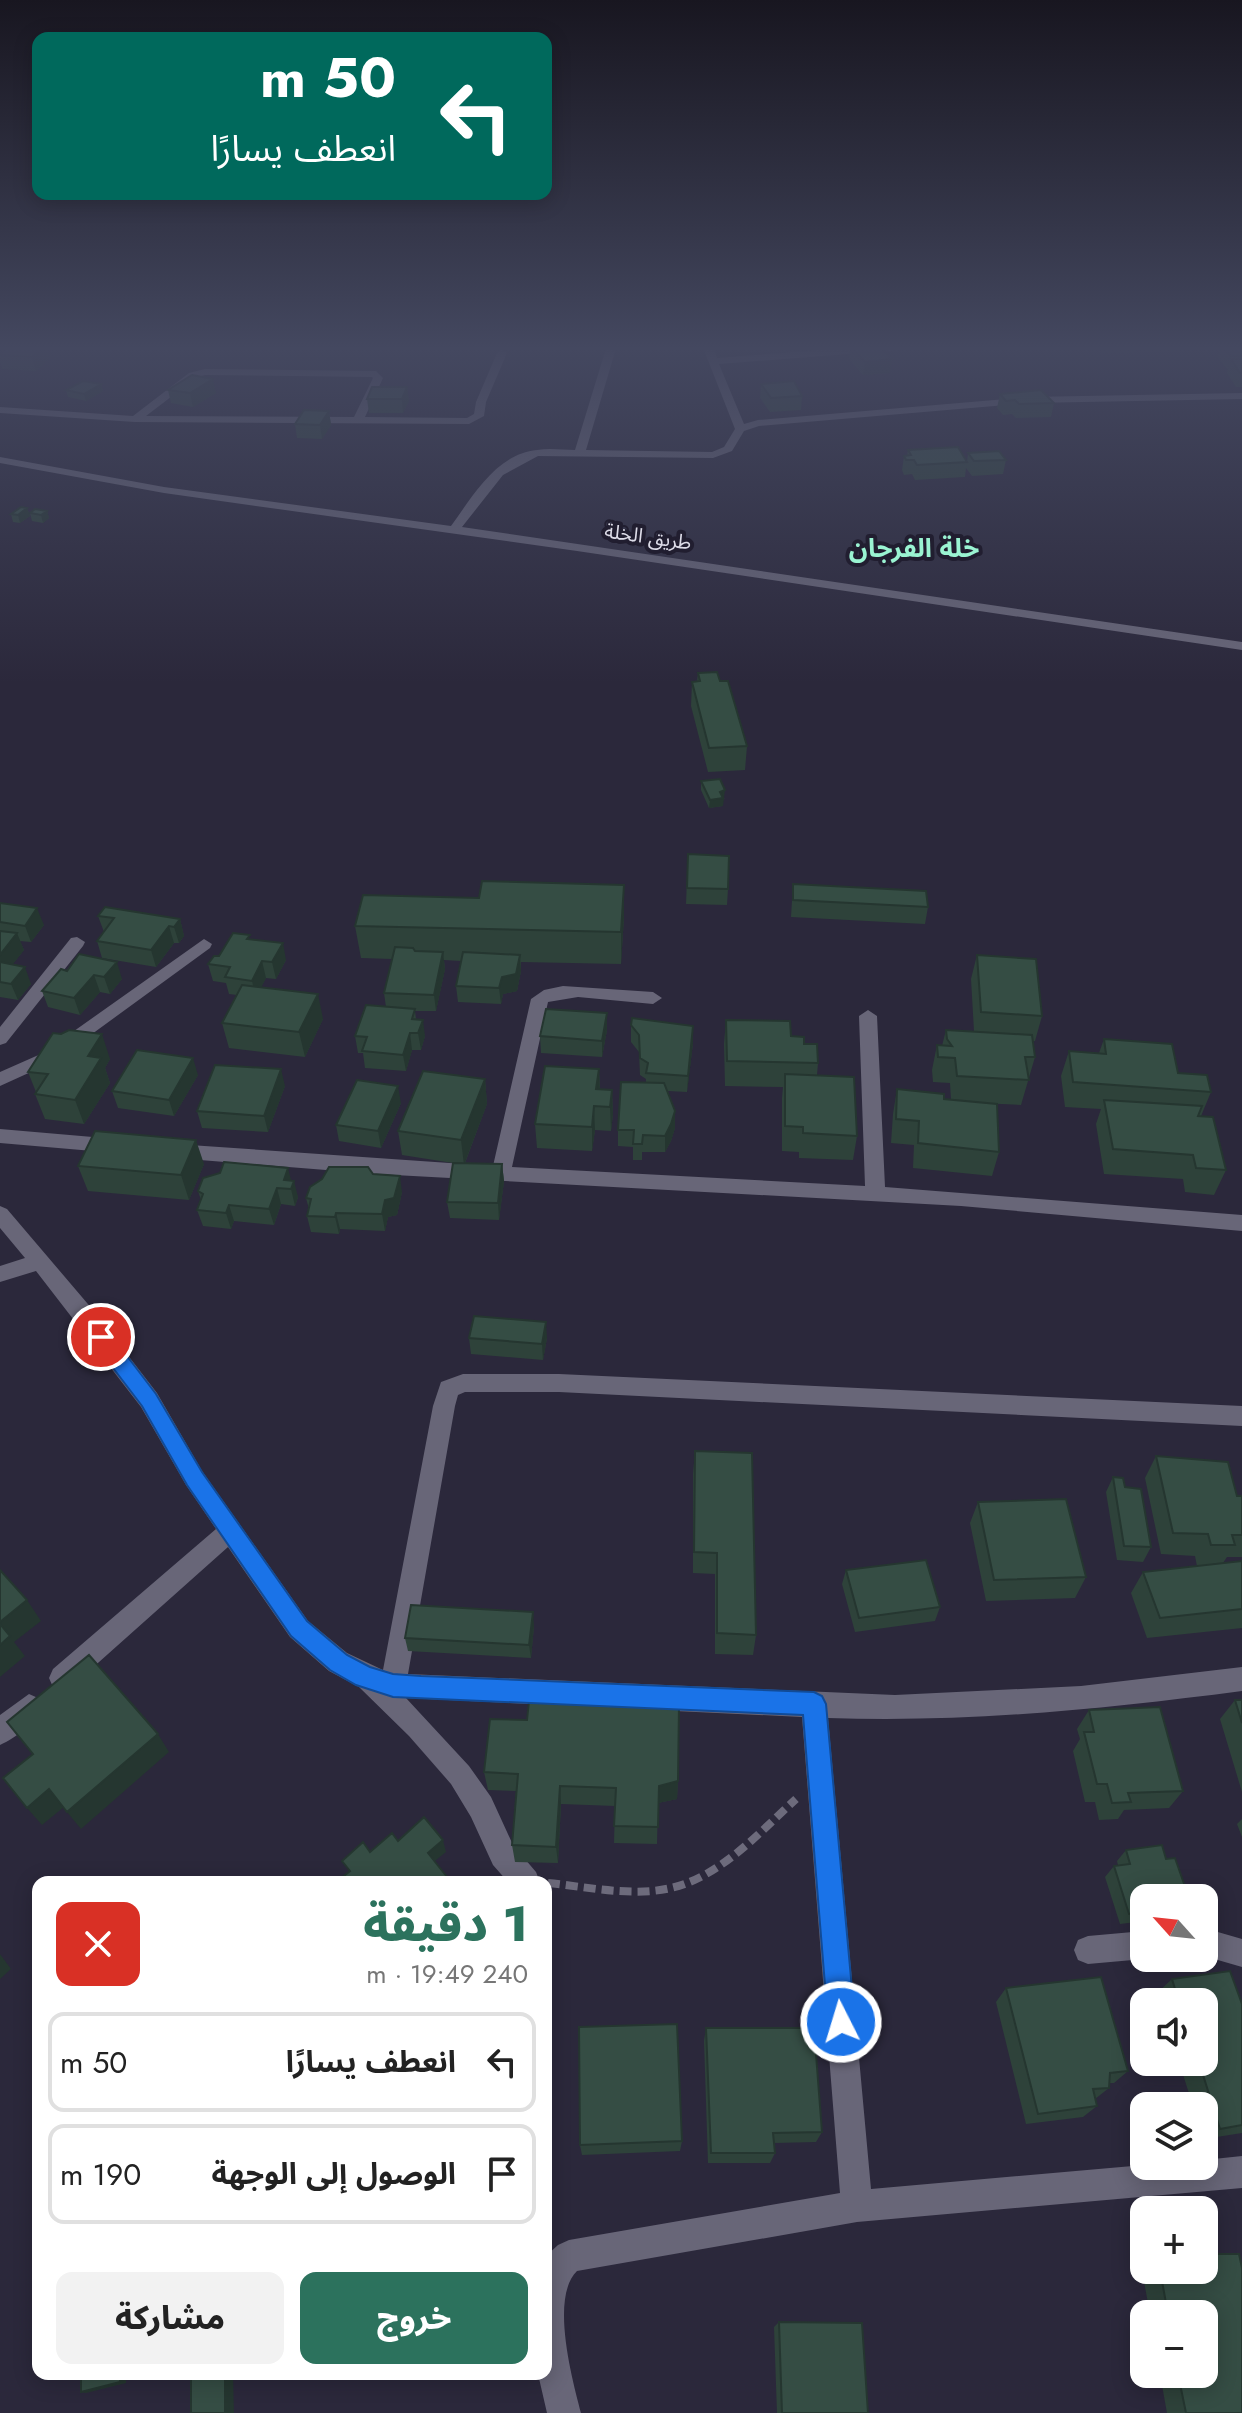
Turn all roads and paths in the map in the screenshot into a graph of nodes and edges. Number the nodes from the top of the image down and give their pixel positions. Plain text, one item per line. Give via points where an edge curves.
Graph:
1 (519, 458) edge
2 (0, 460) edge
3 (454, 530) junction
4 (1242, 646) edge
5 (77, 942) dead end
6 (204, 944) dead end
7 (653, 998) dead end
8 (868, 1016) dead end
9 (0, 1039) edge
10 (0, 1080) edge
11 (0, 1136) edge
12 (501, 1174) junction
13 (875, 1194) junction
14 (0, 1214) edge
15 (1242, 1223) edge
16 (40, 1262) junction
17 (0, 1274) edge
18 (1242, 1416) edge
19 (231, 1530) junction
20 (365, 1677) junction
21 (1242, 1679) edge
22 (393, 1685) junction
23 (814, 1704) junction
24 (0, 1732) edge
25 (820, 1776) junction
26 (521, 1876) edge
27 (552, 1883) edge
28 (1130, 1946) edge
29 (1218, 1946) edge
30 (1088, 1950) dead end
31 (1242, 1953) edge
32 (1242, 2172) edge
33 (857, 2206) junction
34 (552, 2263) edge
35 (552, 2331) edge
36 (564, 2413) edge

1 - 3 street via 500,470
2 - 3 street, طريق الخلة via 164,490
3 - 4 street, طريق الخلة
5 - 9 street
6 - 10 street via 49,1057
7 - 12 street via 571,992 548,993 540,999
8 - 13 street
11 - 12 street
12 - 13 street
13 - 15 street
14 - 16 street
16 - 17 street
16 - 19 street via 149,1400
18 - 22 street via 463,1383 449,1389 444,1406
19 - 20 street via 299,1629
19 - 24 street
20 - 22 street
20 - 26 street via 460,1775 503,1855
21 - 23 street via 1081,1699 895,1708
22 - 23 street
23 - 25 street
25 - 27 path via 751,1840 691,1881 634,1890
25 - 33 street
28 - 30 street
29 - 31 street
32 - 33 street
33 - 34 street via 569,2256
35 - 36 street via 555,2380

